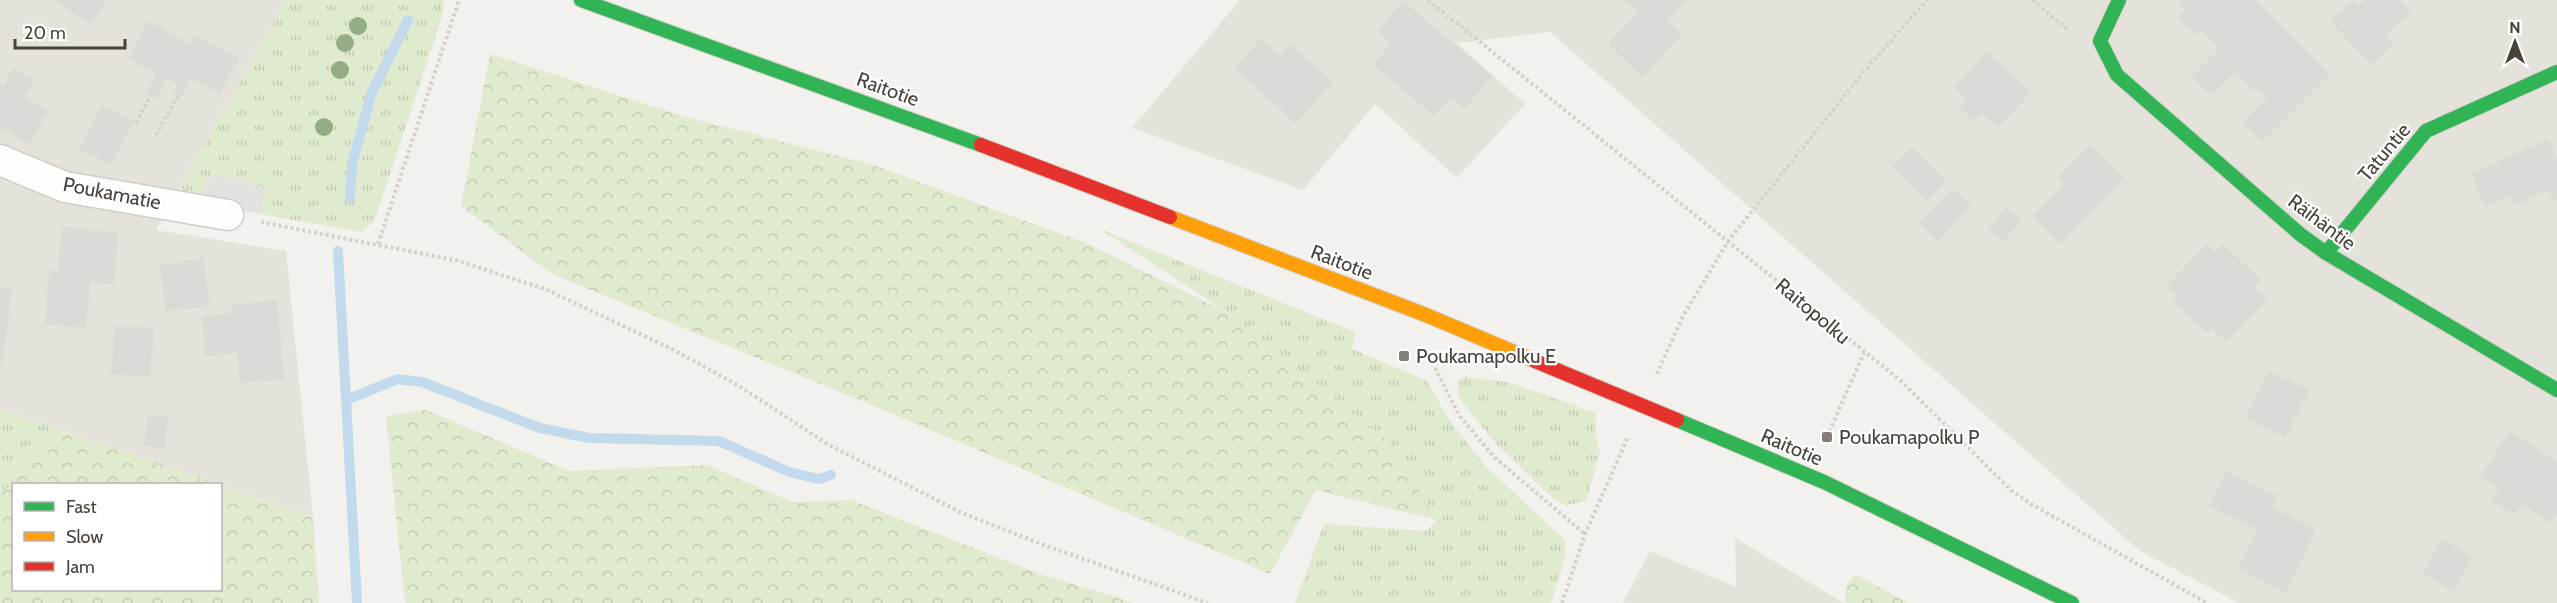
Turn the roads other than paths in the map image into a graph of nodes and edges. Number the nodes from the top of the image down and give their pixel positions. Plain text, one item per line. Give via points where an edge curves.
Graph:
1 (581, 0) edge
2 (2119, 0) edge
3 (2557, 72) edge
4 (0, 160) edge
5 (228, 215) road end
6 (2326, 253) junction
7 (2557, 390) edge
8 (2072, 603) edge

1 - 8 main road, Raitotie via 914,119 1426,315 1824,482
2 - 6 main road, Räihäntie via 2100,41 2117,75
3 - 6 main road, Tatuntie via 2426,131
4 - 5 street, Poukamatie via 65,187
6 - 7 main road, Räihäntie

